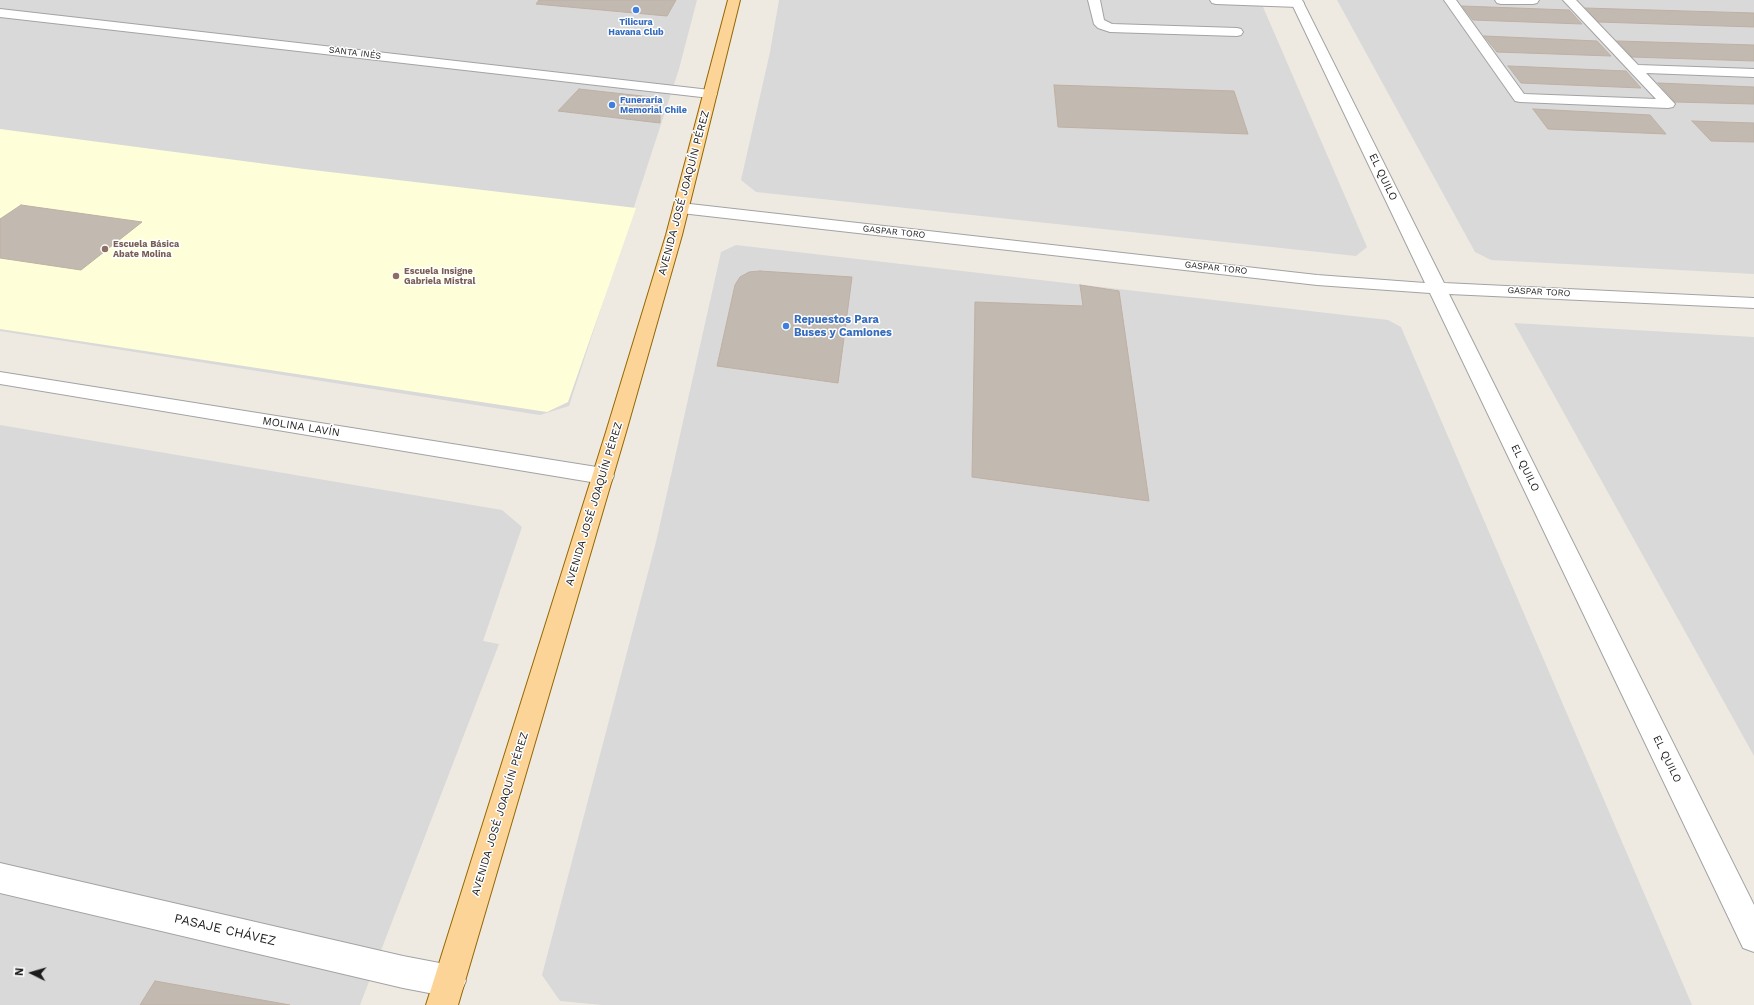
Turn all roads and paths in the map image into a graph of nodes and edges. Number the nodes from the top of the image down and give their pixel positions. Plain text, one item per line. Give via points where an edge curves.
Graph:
1 (734, 0) edge
2 (1094, 0) edge
3 (1216, 0) edge
4 (1450, 0) edge
5 (1501, 0) edge
6 (1533, 0) edge
7 (1569, 0) edge
8 (1297, 1) edge
9 (2, 7) edge
10 (1237, 32) dead end
11 (1634, 69) junction
12 (1754, 73) edge
13 (710, 94) junction
14 (681, 208) junction
15 (1437, 287) junction
16 (1754, 304) edge
17 (0, 378) edge
18 (603, 476) junction
19 (0, 878) edge
20 (1754, 937) edge
21 (446, 993) edge

1 - 13 main road, AVENIDA JOSÉ JOAQUÍN PÉREZ
2 - 10 street via 1098,21 1110,28
3 - 8 street
4 - 11 street via 1520,98 1668,104
5 - 6 street
7 - 11 street
8 - 15 street, EL QUILO
9 - 13 street, SANTA INÉS
11 - 12 street
13 - 14 main road, AVENIDA JOSÉ JOAQUÍN PÉREZ
14 - 15 street, GASPAR TORO via 1316,280 1385,286
14 - 18 main road, AVENIDA JOSÉ JOAQUÍN PÉREZ
15 - 16 street, GASPAR TORO
15 - 20 street, EL QUILO
17 - 18 street, MOLINA LAVÍN
18 - 21 main road, AVENIDA JOSÉ JOAQUÍN PÉREZ
19 - 21 street, PASAJE CHÁVEZ via 403,972

